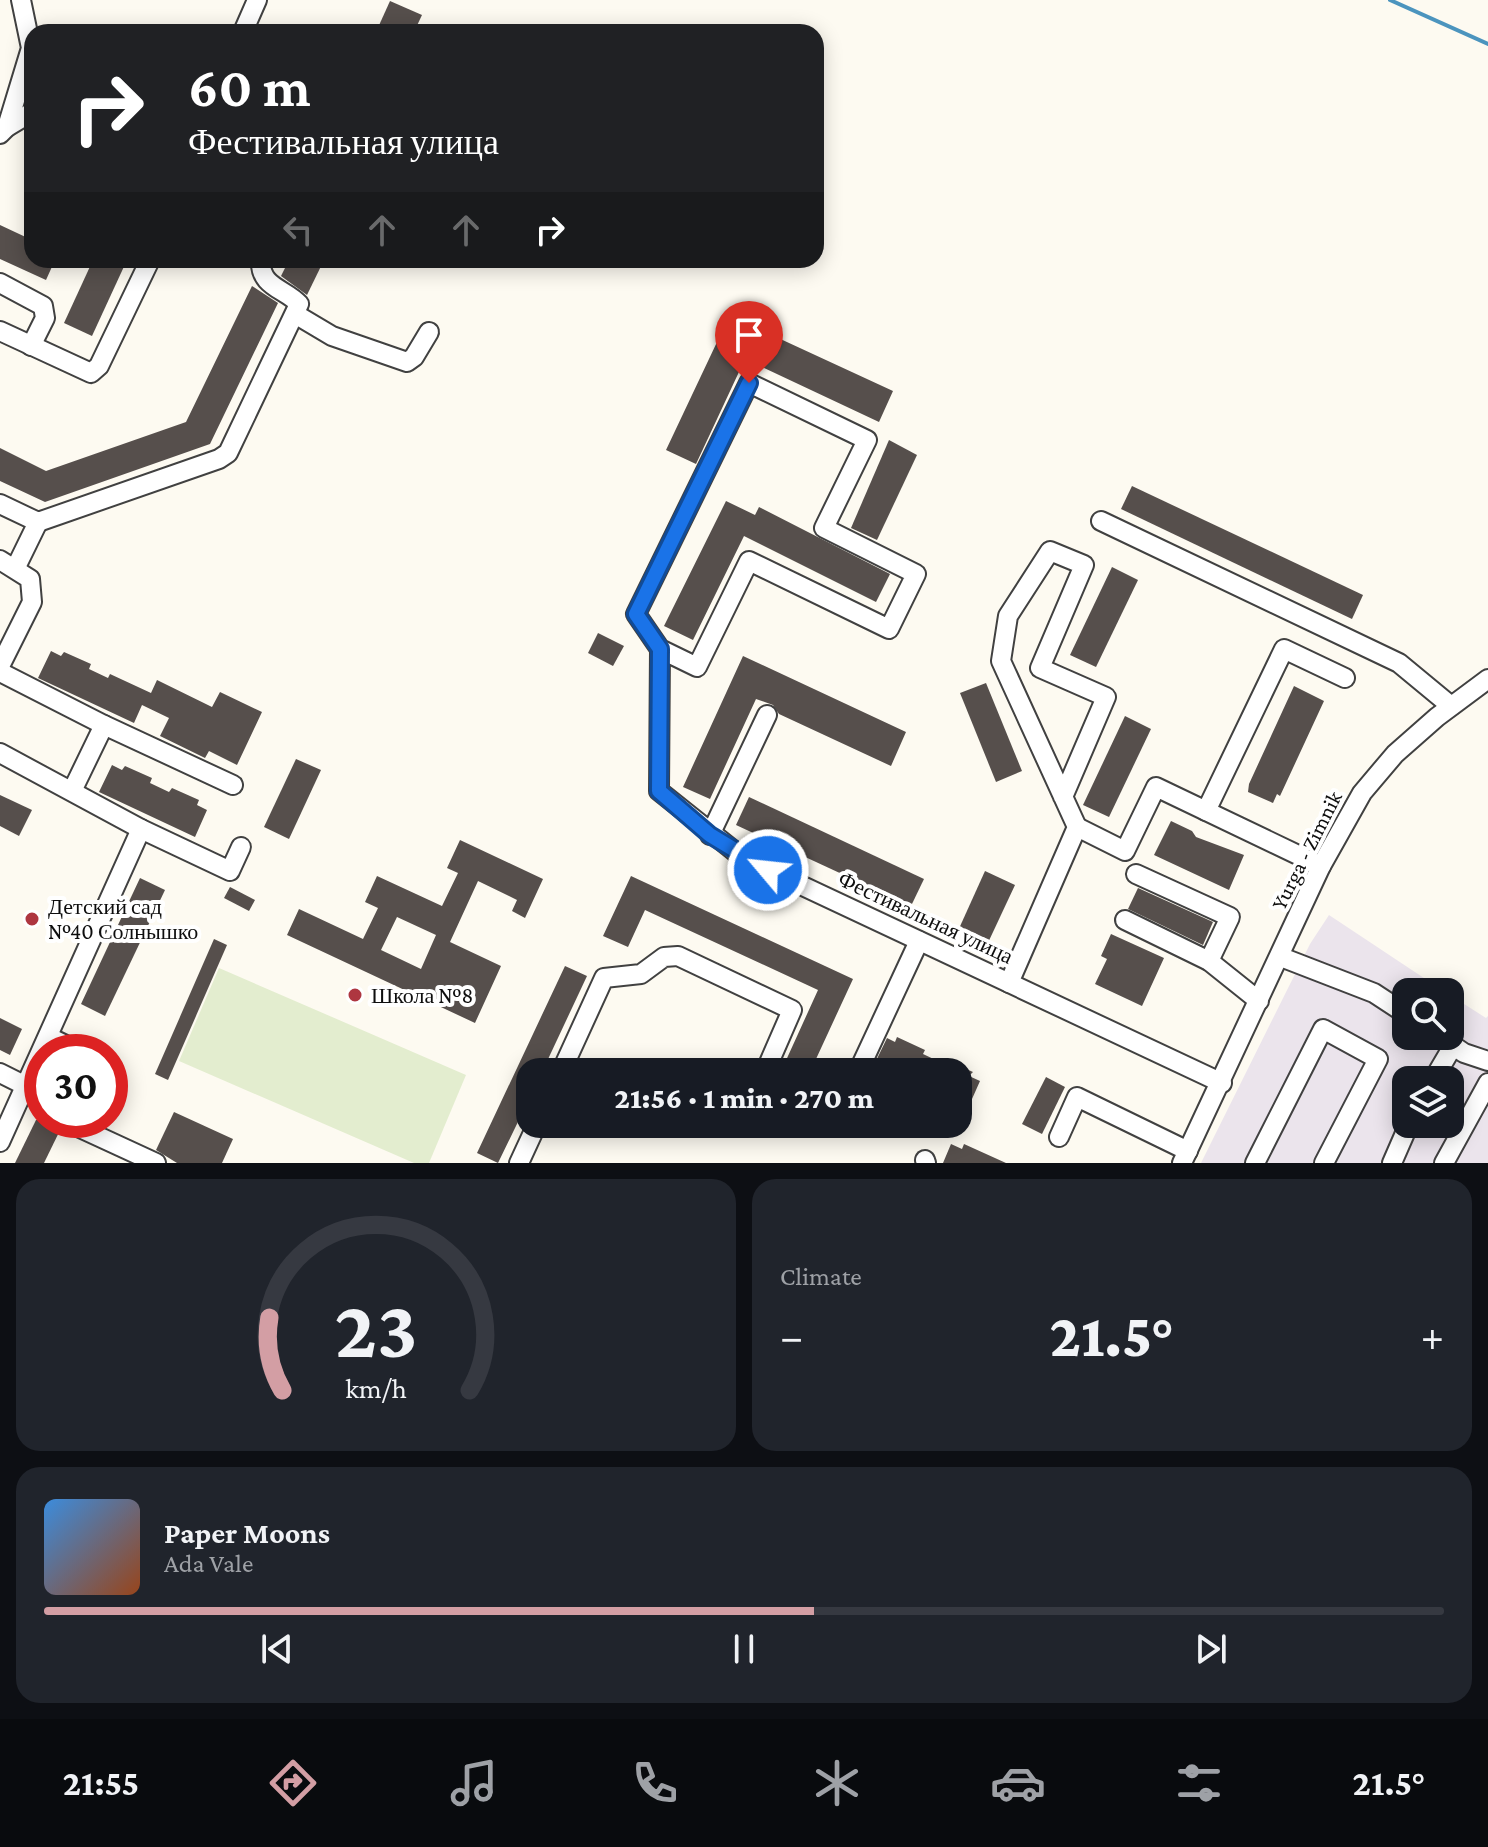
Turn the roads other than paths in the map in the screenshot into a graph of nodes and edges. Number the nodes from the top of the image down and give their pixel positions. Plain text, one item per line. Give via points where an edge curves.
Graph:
1 (21, 0) edge
2 (257, 0) edge
3 (26, 24) edge
4 (246, 24) edge
5 (24, 69) edge
6 (24, 117) edge
7 (4, 130) edge
8 (146, 268) edge
9 (261, 268) edge
10 (0, 283) edge
11 (295, 314) junction
12 (0, 331) edge
13 (429, 332) dead end
14 (31, 346) junction
15 (0, 504) edge
16 (1101, 521) dead end
17 (38, 522) junction
18 (15, 569) edge
19 (660, 649) junction
20 (0, 666) edge
21 (0, 672) edge
22 (1345, 678) dead end
23 (1488, 679) edge
24 (1451, 706) junction
25 (767, 715) dead end
26 (104, 725) junction
27 (0, 753) edge
28 (233, 785) dead end
29 (73, 789) junction
30 (1063, 797) junction
31 (1206, 811) junction
32 (1077, 827) junction
33 (141, 829) junction
34 (710, 835) junction
35 (241, 847) dead end
36 (1321, 866) junction
37 (1136, 874) dead end
38 (1125, 920) dead end
39 (919, 941) junction
40 (1281, 957) junction
41 (1209, 961) junction
42 (1009, 983) junction
43 (1259, 1001) junction
44 (1392, 1005) edge
45 (50, 1034) edge
46 (1464, 1050) edge
47 (567, 1058) edge
48 (771, 1058) edge
49 (865, 1058) edge
50 (1488, 1061) edge
51 (0, 1073) edge
52 (1222, 1083) junction
53 (1488, 1083) edge
54 (24, 1085) edge
55 (24, 1090) edge
56 (1059, 1137) dead end
57 (102, 1138) edge
58 (531, 1138) edge
59 (1403, 1138) edge
60 (0, 1142) edge
61 (1185, 1157) edge
62 (156, 1163) edge
63 (519, 1163) edge
64 (1255, 1163) edge
65 (1324, 1163) edge
66 (1392, 1163) edge
67 (1444, 1163) edge

1 - 3 street
2 - 4 street
5 - 7 street
6 - 7 street
8 - 14 street via 96,370 85,372
9 - 11 street via 272,287 298,301
10 - 14 street via 43,306 45,318
11 - 13 street via 332,336 402,362 411,361
11 - 17 street via 223,456
12 - 14 street
15 - 17 street
16 - 24 street via 1399,663
17 - 18 street
18 - 20 street via 32,602
19 - 19 street via 636,614 749,383 867,440 824,528 916,574 889,629 749,561 697,667
19 - 34 street, Фестивальная улица via 659,791
21 - 26 street
22 - 31 street via 1284,649
23 - 24 street, Yurga - Zimnik
24 - 36 street, Yurga - Zimnik via 1395,754 1362,793
25 - 34 street
26 - 28 street
26 - 29 street
27 - 29 street
29 - 33 street
30 - 30 street via 1001,661 1008,616 1050,551 1084,565 1040,668 1106,697
30 - 32 street
31 - 32 street via 1156,787 1125,851
31 - 36 street
32 - 42 street
33 - 35 street via 230,871
33 - 45 street
34 - 39 street, Фестивальная улица via 743,858
36 - 40 street, Yurga - Zimnik
37 - 41 street via 1230,917
38 - 41 street
39 - 42 street, Фестивальная улица
39 - 49 street
40 - 43 street, Yurga - Zimnik
40 - 44 street
41 - 43 street
42 - 52 street, Фестивальная улица
43 - 52 street, Yurga - Zimnik
46 - 50 street
47 - 48 street via 604,978 641,974 664,957 678,956 792,1010
51 - 54 street
52 - 61 street, Yurga - Zimnik
53 - 67 street
55 - 60 street
56 - 61 street via 1077,1097
57 - 62 street
58 - 63 street
59 - 66 street
64 - 65 street via 1323,1029 1378,1059

